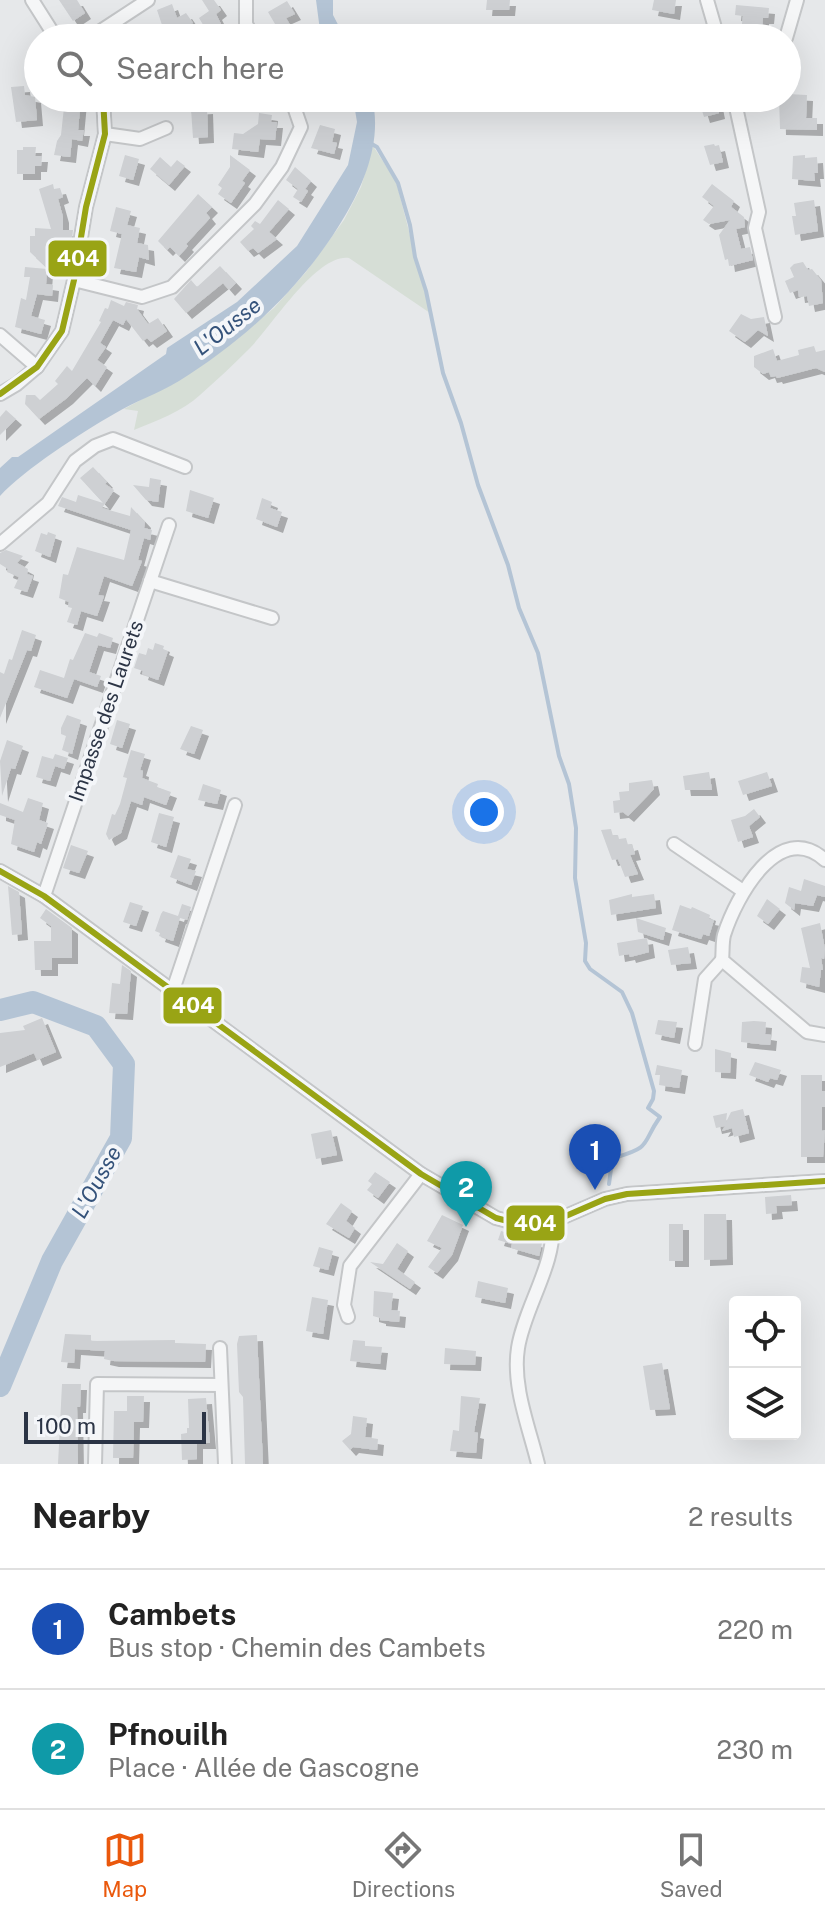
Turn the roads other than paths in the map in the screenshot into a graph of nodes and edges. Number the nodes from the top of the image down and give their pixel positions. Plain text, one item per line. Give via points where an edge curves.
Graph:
1 (32, 0) edge
2 (148, 0) edge
3 (246, 0) edge
4 (707, 0) edge
5 (797, 0) edge
6 (47, 24) edge
7 (111, 24) edge
8 (246, 24) edge
9 (714, 24) edge
10 (790, 24) edge
11 (104, 112) edge
12 (296, 112) edge
13 (737, 112) edge
14 (166, 128) dead end
15 (105, 134) junction
16 (74, 280) junction
17 (775, 317) dead end
18 (0, 335) edge
19 (37, 367) junction
20 (0, 394) edge
21 (185, 467) dead end
22 (169, 525) dead end
23 (0, 544) edge
24 (150, 581) junction
25 (272, 618) dead end
26 (235, 805) dead end
27 (674, 844) dead end
28 (825, 860) edge
29 (0, 871) edge
30 (743, 891) junction
31 (44, 896) junction
32 (722, 960) junction
33 (173, 990) junction
34 (825, 1035) edge
35 (695, 1044) dead end
36 (421, 1174) junction
37 (823, 1183) edge
38 (552, 1222) junction
39 (348, 1317) dead end
40 (220, 1348) dead end
41 (221, 1385) junction
42 (95, 1464) edge
43 (225, 1464) edge
44 (538, 1464) edge

1 - 6 street
2 - 7 street
3 - 8 street
4 - 9 street
5 - 10 street
11 - 15 street
12 - 16 street via 301,127 282,167 255,204 172,287 142,297
13 - 17 street
14 - 15 street via 140,139
15 - 16 street
16 - 19 street via 62,331
18 - 19 street
19 - 20 street
21 - 23 street via 113,439 95,446 75,461 48,503
22 - 24 street, Impasse des Laurets
24 - 25 street
24 - 31 street, Impasse des Laurets
26 - 33 street
27 - 30 street
28 - 30 street via 815,851 796,847 777,853
29 - 31 street
30 - 32 street via 723,938
31 - 33 street
32 - 34 street via 807,1032
32 - 35 street via 705,979
33 - 36 street
36 - 38 street via 496,1218 519,1224
36 - 39 street via 350,1266 344,1305
37 - 38 street via 627,1194
38 - 44 street via 552,1242 516,1365
40 - 41 street
41 - 42 street via 97,1384
41 - 43 street

